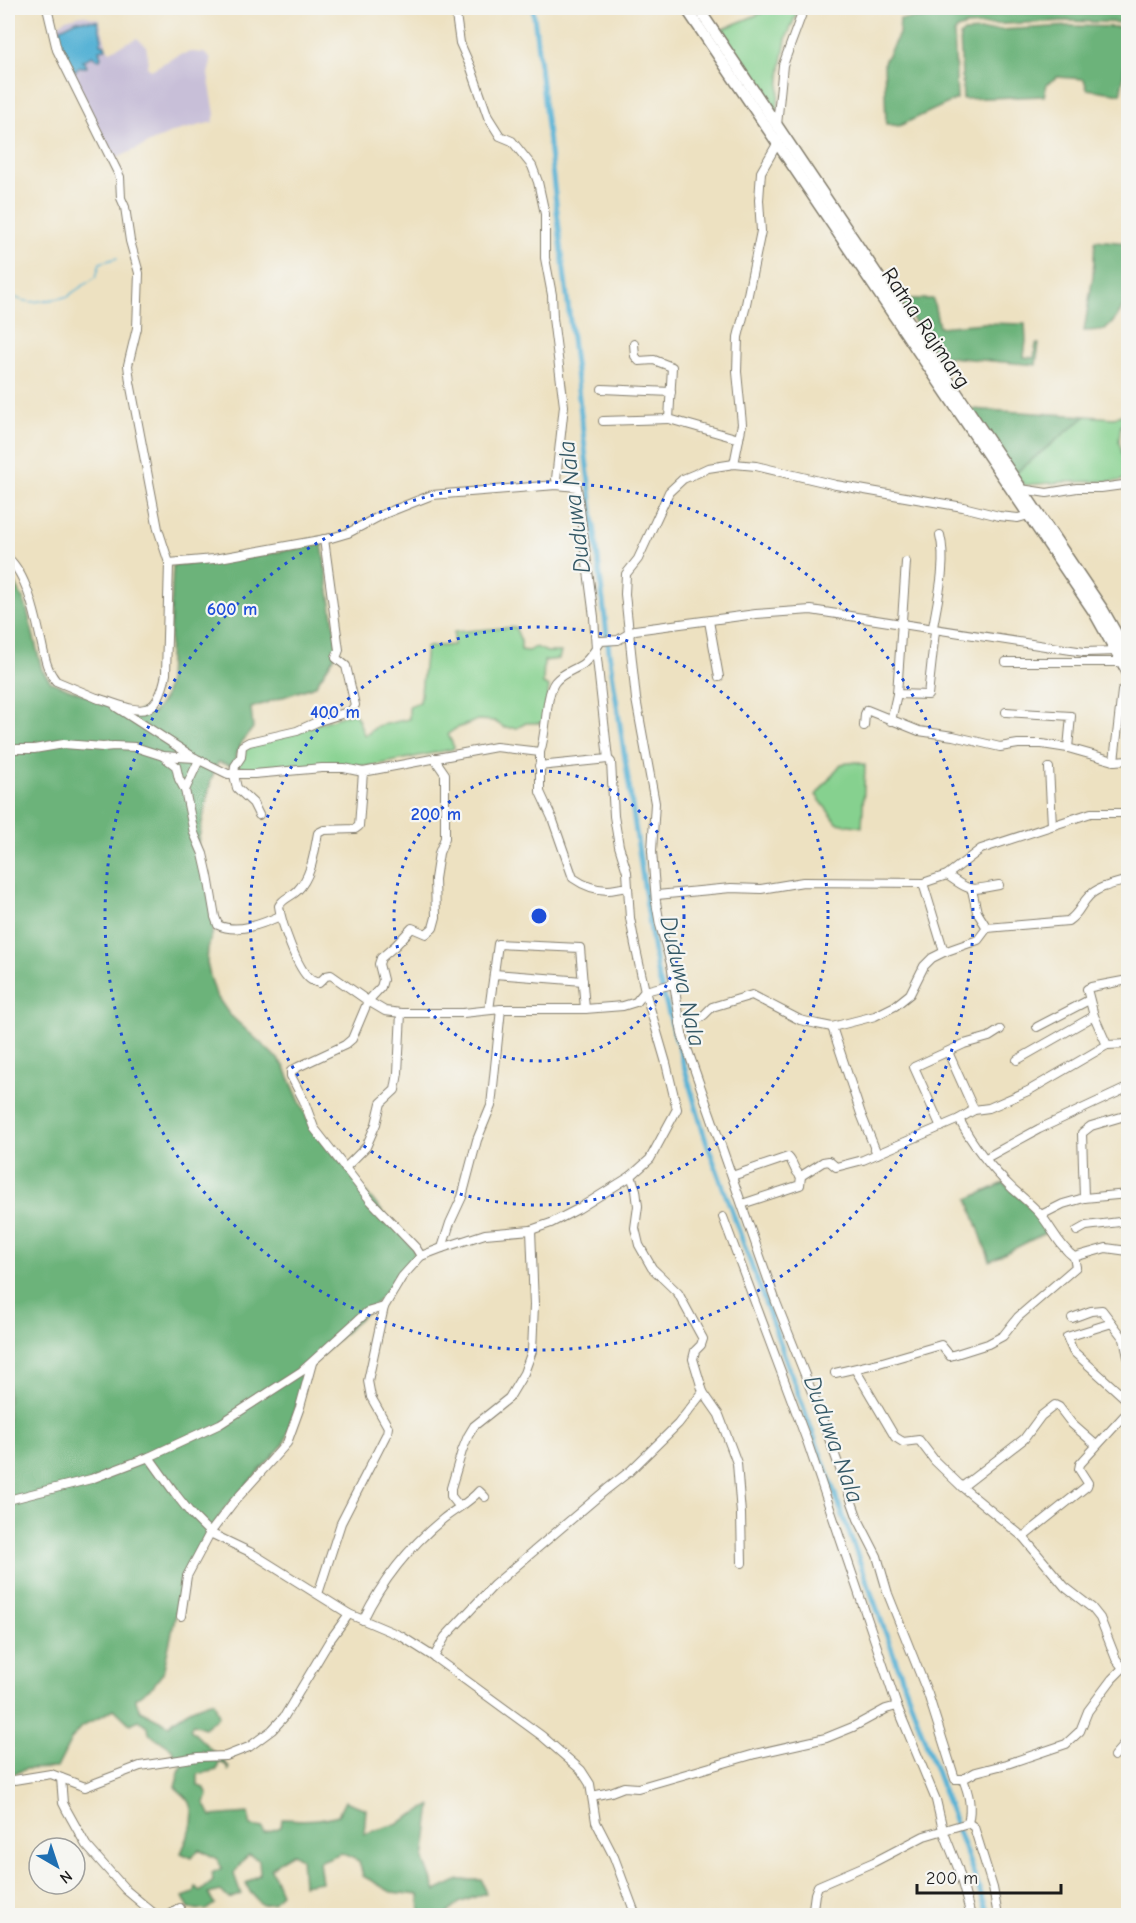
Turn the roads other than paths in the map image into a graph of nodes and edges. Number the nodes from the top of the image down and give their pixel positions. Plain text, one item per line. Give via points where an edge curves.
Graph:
1 (47, 8) edge
2 (455, 8) edge
3 (686, 8) edge
4 (698, 8) edge
5 (804, 8) edge
6 (777, 124) junction
7 (777, 144) junction
8 (634, 344) dead end
9 (602, 389) dead end
10 (671, 392) junction
11 (669, 419) junction
12 (603, 422) dead end
13 (739, 439) junction
14 (734, 464) junction
15 (561, 485) junction
16 (1123, 485) dead end
17 (1021, 489) junction
18 (1029, 515) junction
19 (940, 535) dead end
20 (324, 539) junction
21 (8, 558) edge
22 (906, 562) dead end
23 (169, 563) junction
24 (709, 621) junction
25 (902, 624) junction
26 (933, 629) junction
27 (629, 632) junction
28 (596, 649) junction
29 (1117, 651) junction
30 (1126, 658) edge
31 (1006, 662) dead end
32 (1128, 673) edge
33 (719, 677) dead end
34 (1128, 685) edge
35 (897, 693) junction
36 (97, 698) junction
37 (1006, 712) dead end
38 (891, 721) junction
39 (864, 726) dead end
40 (1068, 748) junction
41 (8, 749) edge
42 (540, 752) junction
43 (163, 756) junction
44 (434, 758) junction
45 (197, 759) junction
46 (608, 759) junction
47 (1128, 760) edge
48 (1114, 761) junction
49 (539, 766) junction
50 (1049, 768) dead end
51 (363, 772) junction
52 (234, 775) junction
53 (185, 790) junction
54 (1128, 813) edge
55 (259, 815) dead end
56 (1052, 825) junction
57 (947, 875) junction
58 (1128, 880) edge
59 (923, 883) junction
60 (999, 885) dead end
61 (628, 888) junction
62 (972, 890) junction
63 (657, 895) junction
64 (280, 916) junction
65 (987, 928) junction
66 (944, 952) junction
67 (494, 974) junction
68 (1128, 980) edge
69 (583, 981) junction
70 (674, 984) junction
71 (648, 990) junction
72 (1089, 1000) junction
73 (368, 1001) junction
74 (501, 1009) junction
75 (585, 1009) junction
76 (489, 1010) junction
77 (402, 1013) junction
78 (1094, 1016) junction
79 (680, 1023) junction
80 (832, 1027) junction
81 (1037, 1027) dead end
82 (1000, 1030) dead end
83 (1128, 1044) edge
84 (1107, 1045) junction
85 (948, 1052) junction
86 (1017, 1060) dead end
87 (1127, 1088) edge
88 (974, 1110) junction
89 (1128, 1115) edge
90 (959, 1119) junction
91 (941, 1127) junction
92 (877, 1154) junction
93 (986, 1158) junction
94 (345, 1168) junction
95 (631, 1176) junction
96 (732, 1176) junction
97 (801, 1176) junction
98 (1128, 1194) edge
99 (1084, 1198) junction
100 (742, 1204) junction
101 (1041, 1215) junction
102 (723, 1217) dead end
103 (1128, 1221) edge
104 (531, 1230) junction
105 (1077, 1231) dead end
106 (442, 1248) junction
107 (1128, 1251) edge
108 (421, 1256) junction
109 (1074, 1257) junction
110 (384, 1307) junction
111 (1072, 1318) dead end
112 (1112, 1323) junction
113 (1128, 1357) edge
114 (312, 1363) junction
115 (855, 1369) junction
116 (835, 1373) dead end
117 (702, 1392) junction
118 (1128, 1401) edge
119 (1128, 1414) edge
120 (1096, 1445) junction
121 (149, 1457) junction
122 (962, 1487) junction
123 (485, 1497) dead end
124 (8, 1500) edge
125 (459, 1506) junction
126 (210, 1533) junction
127 (1023, 1537) junction
128 (742, 1563) dead end
129 (318, 1594) junction
130 (349, 1614) junction
131 (181, 1616) dead end
132 (363, 1620) junction
133 (434, 1657) junction
134 (1126, 1665) edge
135 (897, 1706) junction
136 (1128, 1740) edge
137 (1114, 1756) dead end
138 (61, 1778) junction
139 (963, 1779) junction
140 (8, 1781) edge
141 (592, 1796) junction
142 (968, 1822) junction
143 (945, 1830) junction
144 (180, 1908) dead end
145 (157, 1916) edge
146 (168, 1916) edge
147 (636, 1916) edge
148 (812, 1916) edge
149 (971, 1916) edge
150 (998, 1916) edge

1 - 23 street via 57,50 120,177 121,198 139,273 137,328 128,365 130,382 158,529
2 - 15 street via 460,42 488,117 500,136 512,141 532,166 538,182 545,214 545,258 564,406 556,479
3 - 7 highway, Ratna Rajmarg
4 - 6 highway, Ratna Rajmarg
5 - 6 street via 783,65
6 - 7 street
6 - 17 highway, Ratna Rajmarg
7 - 13 street via 761,172 761,231 738,337 742,424
7 - 18 highway, Ratna Rajmarg
8 - 10 street via 639,361 654,360 672,367
9 - 10 street
10 - 11 street
11 - 12 street
11 - 13 street
13 - 14 street
14 - 18 street via 999,516
14 - 27 street via 708,468 683,479 669,492 638,559 626,574
15 - 20 street via 432,495 348,533
15 - 28 street via 577,487
16 - 17 street via 1047,493
17 - 30 highway, Ratna Rajmarg via 1103,610
18 - 29 highway, Ratna Rajmarg
19 - 26 street via 943,546
20 - 23 street
20 - 52 street via 339,650 336,658 346,666 355,705 297,731 244,744
21 - 36 street via 22,579 51,675 56,681
22 - 25 street
23 - 36 street via 166,674 159,700 147,710
24 - 25 street via 811,610
24 - 27 street
24 - 33 street
25 - 26 street
25 - 35 street
26 - 29 street via 1084,652
26 - 35 street via 928,694
27 - 28 street via 618,640 601,641
27 - 63 street via 636,699 655,803 652,851
28 - 42 street via 584,663 555,682
28 - 46 street
29 - 30 highway, Ratna Rajmarg
30 - 31 street
30 - 32 highway, Ratna Rajmarg
34 - 48 street via 1122,691
35 - 38 street
36 - 45 street
37 - 40 street via 1071,716
38 - 39 street via 867,710
38 - 40 street via 919,731 1000,747 1042,744
40 - 48 street
41 - 43 street via 64,744 114,746 135,747
42 - 44 street via 496,747
42 - 49 street
43 - 45 street
43 - 53 street via 177,766
44 - 51 street
44 - 73 street via 445,774 446,787 446,838 435,879 436,917 426,934 412,928 381,958 381,987
45 - 52 street
45 - 53 street
46 - 49 street
46 - 61 street
47 - 48 street
49 - 61 street via 540,792 573,878 603,890
50 - 56 street
51 - 52 street via 322,768
51 - 64 street via 359,826 318,833 308,874 297,891 280,902
52 - 55 street via 237,788
53 - 64 street via 218,925 245,928
54 - 56 street via 1091,813
56 - 57 street via 981,849
57 - 59 street
57 - 62 street
58 - 65 street via 1098,889 1068,921
59 - 63 street via 803,882 761,889
59 - 66 street
60 - 62 street
61 - 71 street via 630,918
62 - 65 street via 977,912
63 - 70 street
64 - 73 street via 309,978 319,983 331,975
65 - 66 street via 978,940
66 - 80 street via 924,966 910,994 896,1006
67 - 69 street
67 - 69 street via 498,944 580,948
67 - 76 street
68 - 72 street via 1087,989
69 - 75 street
70 - 71 street
70 - 79 street
71 - 75 street via 630,1004
71 - 95 street via 677,1109 650,1159
72 - 78 street
72 - 81 street
73 - 77 street via 384,1011
73 - 94 street via 352,1039 291,1071 314,1128
74 - 75 street
74 - 76 street
74 - 106 street via 490,1106
76 - 77 street
77 - 94 street via 395,1089 381,1103 366,1147
78 - 84 street
78 - 86 street
79 - 80 street via 697,1020 712,1007 752,995 800,1020
79 - 96 street
80 - 92 street
82 - 85 street
83 - 84 street
84 - 88 street via 1028,1091 989,1108
85 - 88 street
85 - 91 street via 914,1067
87 - 93 street
88 - 90 street
89 - 99 street via 1091,1126 1082,1133
90 - 91 street
90 - 93 street
91 - 92 street
92 - 97 street via 836,1167 829,1161 823,1162
93 - 101 street
94 - 108 street
95 - 104 street via 578,1209
95 - 117 street via 638,1206 635,1228 639,1245 652,1268 678,1293 702,1339 693,1359
96 - 97 street via 788,1156
96 - 100 street
97 - 100 street via 800,1185
98 - 99 street
99 - 101 street
100 - 139 street via 858,1519 877,1556 955,1779
101 - 109 street
102 - 135 street via 775,1351
103 - 105 street via 1086,1226
104 - 106 street via 485,1234
104 - 125 street via 532,1351 509,1398 474,1426 468,1436 451,1488 451,1496
106 - 108 street
107 - 109 street via 1106,1248
108 - 110 street via 402,1277
109 - 115 street via 1073,1271 995,1341 950,1356 941,1345
110 - 114 street via 367,1312
110 - 129 street via 368,1381 371,1397 388,1426 387,1433 341,1523
111 - 112 street via 1102,1310
112 - 113 street via 1124,1339
112 - 118 street via 1067,1338 1073,1351
114 - 121 street via 220,1424
114 - 126 street via 287,1443
115 - 116 street
115 - 122 street via 895,1437 903,1442 919,1440
117 - 128 street via 719,1415 737,1463
117 - 133 street via 678,1424 630,1471 494,1585 446,1637
119 - 120 street
120 - 122 street via 1054,1405 1024,1439
120 - 127 street via 1080,1464 1087,1486
121 - 124 street via 91,1479
121 - 126 street
122 - 127 street
123 - 125 street via 479,1491
125 - 132 street via 400,1561
126 - 129 street via 250,1552
126 - 131 street via 187,1575
127 - 134 street via 1065,1587 1092,1608 1116,1659
129 - 130 street
130 - 132 street
130 - 138 street via 284,1717 249,1747 226,1756 140,1766 85,1787
132 - 133 street via 401,1636
133 - 141 street via 582,1770
134 - 139 street via 1088,1711 1080,1731 1066,1744
135 - 141 street via 826,1738 638,1788 624,1787
135 - 143 street
136 - 137 street
138 - 140 street via 51,1774
138 - 145 street via 63,1803 86,1845 126,1890
139 - 142 street via 969,1794
141 - 147 street via 596,1822
142 - 143 street
142 - 150 street via 974,1827
143 - 148 street via 818,1886
143 - 149 street
144 - 146 street

